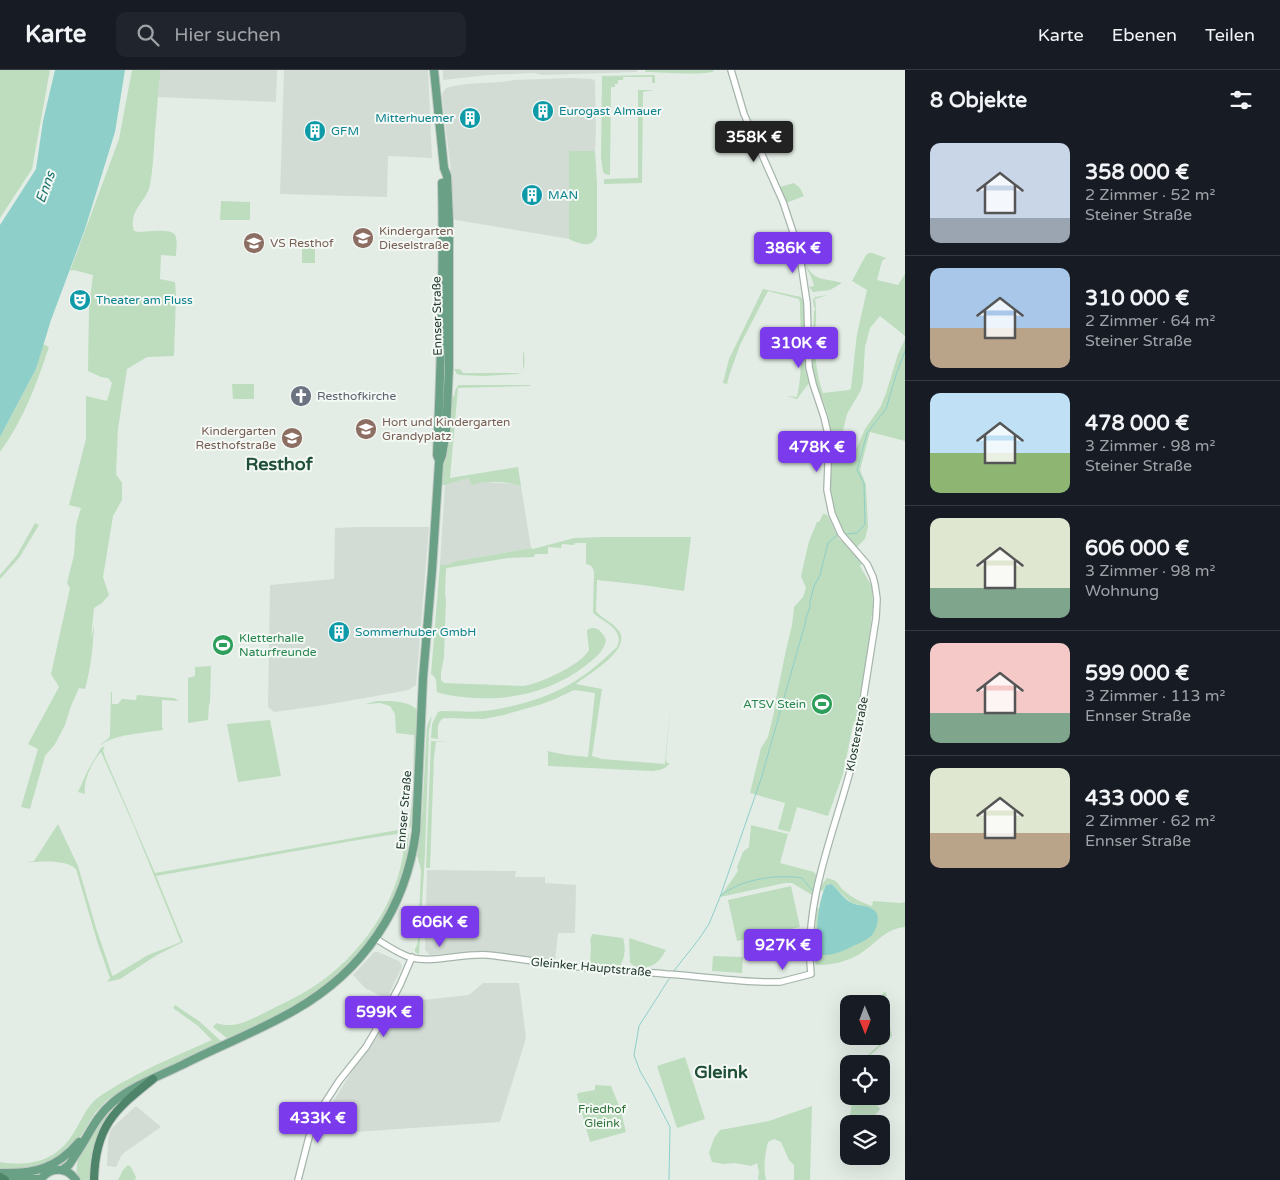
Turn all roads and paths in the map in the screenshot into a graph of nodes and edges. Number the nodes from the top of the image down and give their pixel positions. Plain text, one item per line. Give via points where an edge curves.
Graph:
1 (434, 70) edge
2 (731, 70) edge
3 (375, 938) junction
4 (412, 958) junction
5 (811, 974) joint
6 (153, 1079) junction
7 (93, 1125) junction
8 (83, 1143) junction
9 (62, 1170) junction
10 (0, 1175) edge
11 (75, 1178) edge
12 (40, 1179) edge
13 (5, 1180) edge
14 (19, 1180) edge
15 (94, 1180) edge
16 (298, 1180) edge

1 - 3 main road, Ennser Straße via 449,220 446,431 439,463 414,845 398,896
2 - 5 street, Klosterstraße via 744,114 796,240 807,303 809,367 828,438 827,490 832,514 841,534 870,570 877,605 855,752 827,845 816,898 810,943
3 - 4 street, Gleinker Hauptstraße
3 - 6 main road, Ennser Straße via 339,979 312,999 270,1023
4 - 5 street, Gleinker Hauptstraße via 487,955 587,968 765,982 780,982
4 - 16 street via 376,1030 319,1112
6 - 7 main road, Ennser Straße via 118,1099
6 - 15 highway via 121,1106 106,1126 96,1154
7 - 8 main road, Ennser Straße
7 - 10 main road via 69,1153 48,1167
8 - 9 main road, Ennser Straße
8 - 11 main road, Ennser Straße via 74,1166
9 - 11 main road
9 - 12 main road via 50,1171
10 - 13 highway
10 - 14 main road
12 - 14 main road

